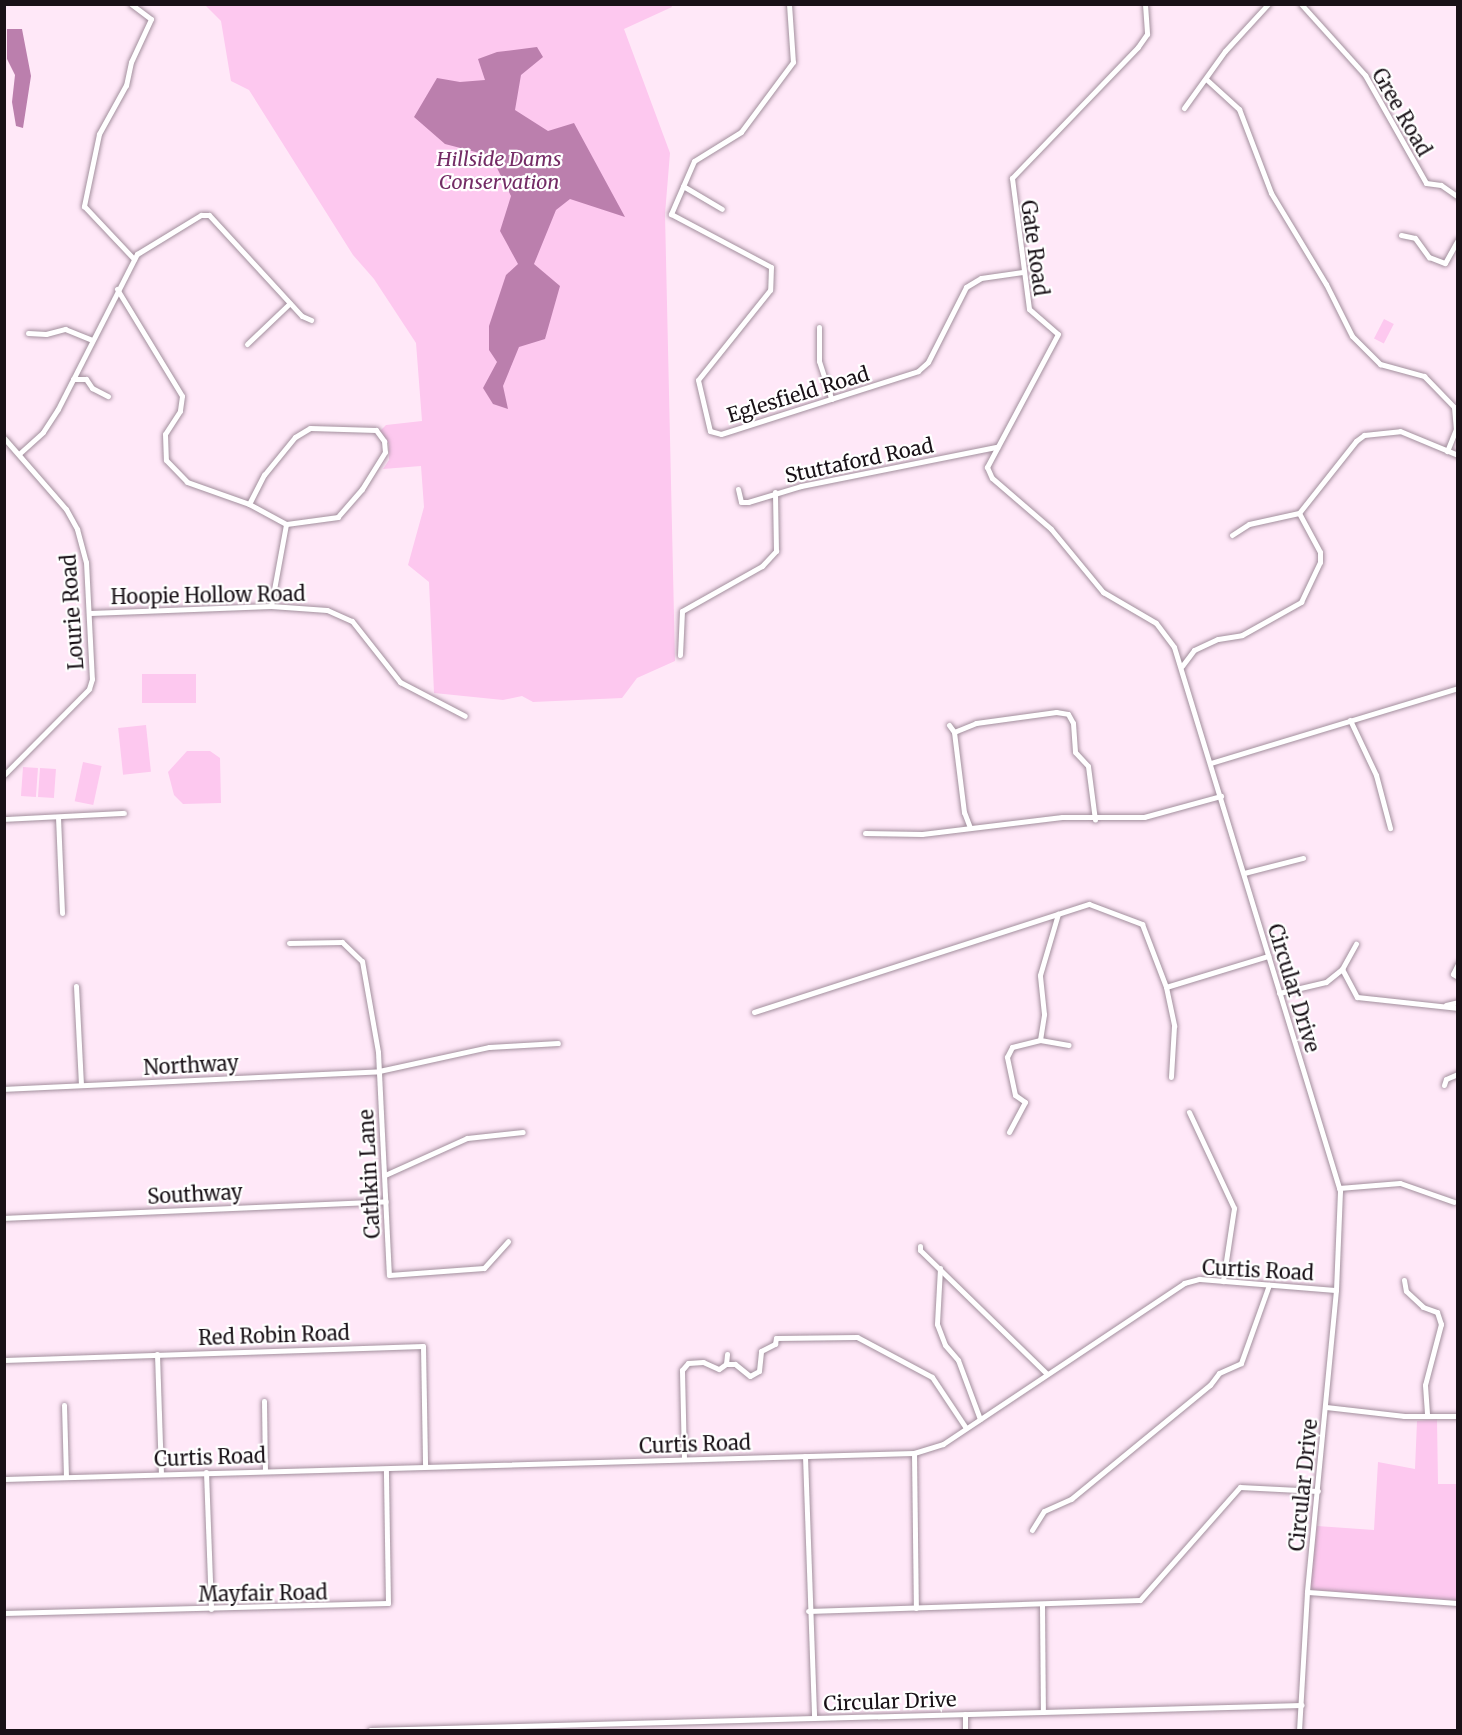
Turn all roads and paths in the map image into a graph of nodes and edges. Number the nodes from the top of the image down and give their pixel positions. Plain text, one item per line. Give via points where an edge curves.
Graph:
1 (131, 4) edge
2 (789, 4) edge
3 (1145, 4) edge
4 (1268, 4) edge
5 (1301, 4) edge
6 (1206, 79) junction
7 (1185, 108) dead end
8 (683, 186) junction
9 (1458, 197) edge
10 (722, 209) dead end
11 (1401, 235) dead end
12 (1458, 240) edge
13 (134, 259) junction
14 (1023, 272) junction
15 (117, 289) junction
16 (290, 303) junction
17 (310, 320) dead end
18 (819, 327) dead end
19 (28, 333) dead end
20 (92, 340) junction
21 (248, 344) dead end
22 (73, 379) junction
23 (108, 396) dead end
24 (831, 399) junction
25 (4, 438) edge
26 (997, 447) junction
27 (1447, 451) junction
28 (20, 453) junction
29 (1458, 455) edge
30 (738, 489) dead end
31 (775, 492) junction
32 (249, 504) junction
33 (1299, 513) junction
34 (286, 524) junction
35 (1232, 535) dead end
36 (271, 606) junction
37 (90, 613) junction
38 (680, 655) dead end
39 (1182, 666) junction
40 (1458, 688) edge
41 (465, 716) dead end
42 (1350, 720) junction
43 (949, 725) dead end
44 (954, 732) junction
45 (1211, 764) junction
46 (4, 775) edge
47 (1221, 796) junction
48 (124, 813) dead end
49 (58, 817) junction
50 (4, 819) edge
51 (1095, 820) junction
52 (970, 828) junction
53 (1390, 828) dead end
54 (865, 833) dead end
55 (1303, 858) dead end
56 (1244, 873) junction
57 (62, 913) dead end
58 (1058, 914) junction
59 (289, 943) dead end
60 (1356, 944) dead end
61 (1268, 956) junction
62 (1458, 964) edge
63 (1342, 969) junction
64 (1458, 977) edge
65 (76, 986) dead end
66 (1166, 987) junction
67 (1280, 993) junction
68 (1458, 1002) edge
69 (1444, 1006) junction
70 (1458, 1008) edge
71 (754, 1012) dead end
72 (1040, 1040) junction
73 (558, 1044) dead end
74 (1068, 1045) dead end
75 (379, 1071) junction
76 (1458, 1074) edge
77 (1171, 1077) dead end
78 (81, 1085) junction
79 (1444, 1085) dead end
80 (4, 1089) edge
81 (1189, 1112) dead end
82 (523, 1132) dead end
83 (1009, 1132) dead end
84 (385, 1174) junction
85 (1339, 1188) junction
86 (386, 1201) junction
87 (1454, 1202) dead end
88 (4, 1218) edge
89 (508, 1241) dead end
90 (920, 1246) dead end
91 (940, 1268) junction
92 (1404, 1280) dead end
93 (1223, 1281) junction
94 (1269, 1284) junction
95 (1336, 1290) junction
96 (157, 1354) junction
97 (727, 1354) dead end
98 (4, 1360) edge
99 (726, 1364) junction
100 (1047, 1374) junction
101 (264, 1401) dead end
102 (64, 1405) dead end
103 (1326, 1407) junction
104 (1427, 1416) junction
105 (1458, 1416) edge
106 (980, 1419) junction
107 (966, 1428) junction
108 (914, 1453) junction
109 (805, 1456) junction
110 (684, 1459) junction
111 (425, 1467) junction
112 (387, 1469) junction
113 (265, 1470) junction
114 (206, 1472) junction
115 (162, 1473) junction
116 (66, 1477) junction
117 (4, 1479) edge
118 (1318, 1491) junction
119 (1032, 1530) dead end
120 (1307, 1592) junction
121 (1458, 1603) edge
122 (1042, 1605) junction
123 (916, 1608) junction
124 (211, 1609) junction
125 (808, 1611) junction
126 (4, 1612) edge
127 (1302, 1705) junction
128 (1043, 1712) junction
129 (965, 1714) junction
130 (814, 1718) junction
131 (370, 1731) edge
132 (965, 1731) edge
133 (1299, 1731) edge

1 - 13 street via 152,19 131,62 126,85 99,134 84,206
2 - 8 street via 793,62 741,132 694,161
3 - 14 street, Gate Road via 1147,34 1138,47 1012,178
4 - 6 street
5 - 9 street, Gree Road via 1365,75 1426,183 1441,184
6 - 7 street
6 - 27 street via 1239,110 1271,193 1326,284 1352,336 1380,364 1424,376 1454,407 1457,422
8 - 10 street
8 - 24 street, Eglesfield Road via 671,214 769,263 771,284 698,380 710,431 720,434
11 - 12 street via 1415,238 1430,257 1445,263
13 - 15 street
13 - 16 street via 161,237 205,214
14 - 24 street, Eglesfield Road via 981,278 966,287 921,370
14 - 26 street, Gate Road via 1029,309 1058,334
15 - 20 street
15 - 32 street via 182,396 180,411 164,440 166,460 187,482
16 - 17 street
16 - 21 street
18 - 24 street via 819,361
19 - 20 street via 65,329
20 - 22 street
22 - 23 street via 86,379 92,388
22 - 28 street via 50,424
25 - 28 street, Lourie Road
26 - 31 street, Stuttaford Road
26 - 39 street, Circular Drive via 987,467 992,478 1051,529 1103,592 1156,623
27 - 29 street
27 - 33 street via 1400,431 1364,435
28 - 37 street, Lourie Road via 66,508 77,529 86,562
30 - 31 street, Stuttaford Road via 741,502
31 - 38 street via 776,551 762,566 682,611
32 - 34 street
32 - 34 street via 264,475 300,432 310,428 376,430 384,441 382,458 341,515 326,521
33 - 35 street via 1249,524
33 - 39 street via 1320,552 1320,562 1301,602 1242,635 1218,639 1194,650
34 - 36 street
36 - 37 street, Hoopie Hollow Road
36 - 41 street, Hoopie Hollow Road via 315,608 346,617 400,682
37 - 46 street, Lourie Road via 91,687
39 - 45 street, Circular Drive
40 - 42 street
42 - 45 street
42 - 53 street via 1376,775
43 - 44 street
44 - 51 street via 976,723 1056,712 1068,714 1073,723 1075,752 1088,766
44 - 52 street via 964,812
45 - 47 street, Circular Drive
47 - 51 street via 1144,817
47 - 56 street, Circular Drive
48 - 49 street
49 - 50 street
49 - 57 street
51 - 52 street via 1062,818
52 - 54 street via 922,834
55 - 56 street
56 - 61 street, Circular Drive
58 - 66 street via 1089,904 1142,924
58 - 71 street
58 - 72 street via 1040,975 1044,1014
59 - 75 street, Cathkin Lane via 339,942 359,955 373,1016
60 - 63 street
61 - 66 street
61 - 67 street, Circular Drive
62 - 64 street via 1453,974
63 - 67 street via 1326,982
63 - 69 street via 1357,997
65 - 78 street
66 - 77 street via 1174,1026
67 - 85 street, Circular Drive
68 - 69 street
69 - 70 street
72 - 74 street
72 - 83 street via 1012,1047 1007,1056 1015,1095 1024,1102
73 - 75 street, Northway via 489,1047
75 - 78 street, Northway
75 - 84 street, Cathkin Lane
76 - 79 street via 1446,1079
78 - 80 street, Northway
81 - 93 street via 1234,1208
82 - 84 street via 467,1138
84 - 86 street, Cathkin Lane
85 - 87 street via 1400,1183
85 - 95 street, Circular Drive via 1342,1210
86 - 88 street, Southway
86 - 89 street, Cathkin Lane via 389,1275 484,1268
90 - 91 street
91 - 100 street
91 - 106 street via 937,1324 945,1345 958,1360
92 - 104 street via 1406,1291 1423,1307 1437,1312 1441,1324 1425,1385
93 - 94 street, Curtis Road
93 - 100 street, Curtis Road via 1199,1279 1184,1283
94 - 95 street, Curtis Road
94 - 119 street via 1241,1363 1219,1373 1071,1499 1044,1511
95 - 103 street, Circular Drive
96 - 98 street, Red Robin Road
96 - 111 street, Red Robin Road via 423,1346
96 - 115 street
97 - 99 street
99 - 107 street via 735,1364 750,1376 759,1371 761,1351 775,1344 776,1338 857,1337 932,1377
99 - 110 street via 719,1369 703,1362 684,1366
100 - 106 street, Curtis Road
101 - 113 street
102 - 116 street
103 - 104 street
103 - 118 street, Circular Drive
104 - 105 street
106 - 107 street, Curtis Road
107 - 108 street, Curtis Road via 943,1444
108 - 109 street, Curtis Road
108 - 123 street
109 - 110 street, Curtis Road
109 - 125 street
110 - 111 street, Curtis Road
111 - 112 street, Curtis Road
112 - 113 street, Curtis Road
112 - 124 street, Mayfair Road via 391,1594 388,1603
113 - 114 street, Curtis Road
114 - 115 street, Curtis Road
114 - 124 street
115 - 116 street, Curtis Road
116 - 117 street, Curtis Road
118 - 120 street, Circular Drive
118 - 122 street via 1240,1487 1140,1600
120 - 121 street
120 - 127 street, Circular Drive
122 - 123 street
122 - 128 street
123 - 125 street
124 - 126 street, Mayfair Road
125 - 130 street
127 - 128 street, Circular Drive
127 - 133 street
128 - 129 street, Circular Drive
129 - 130 street, Circular Drive
129 - 132 street
130 - 131 street, Circular Drive

